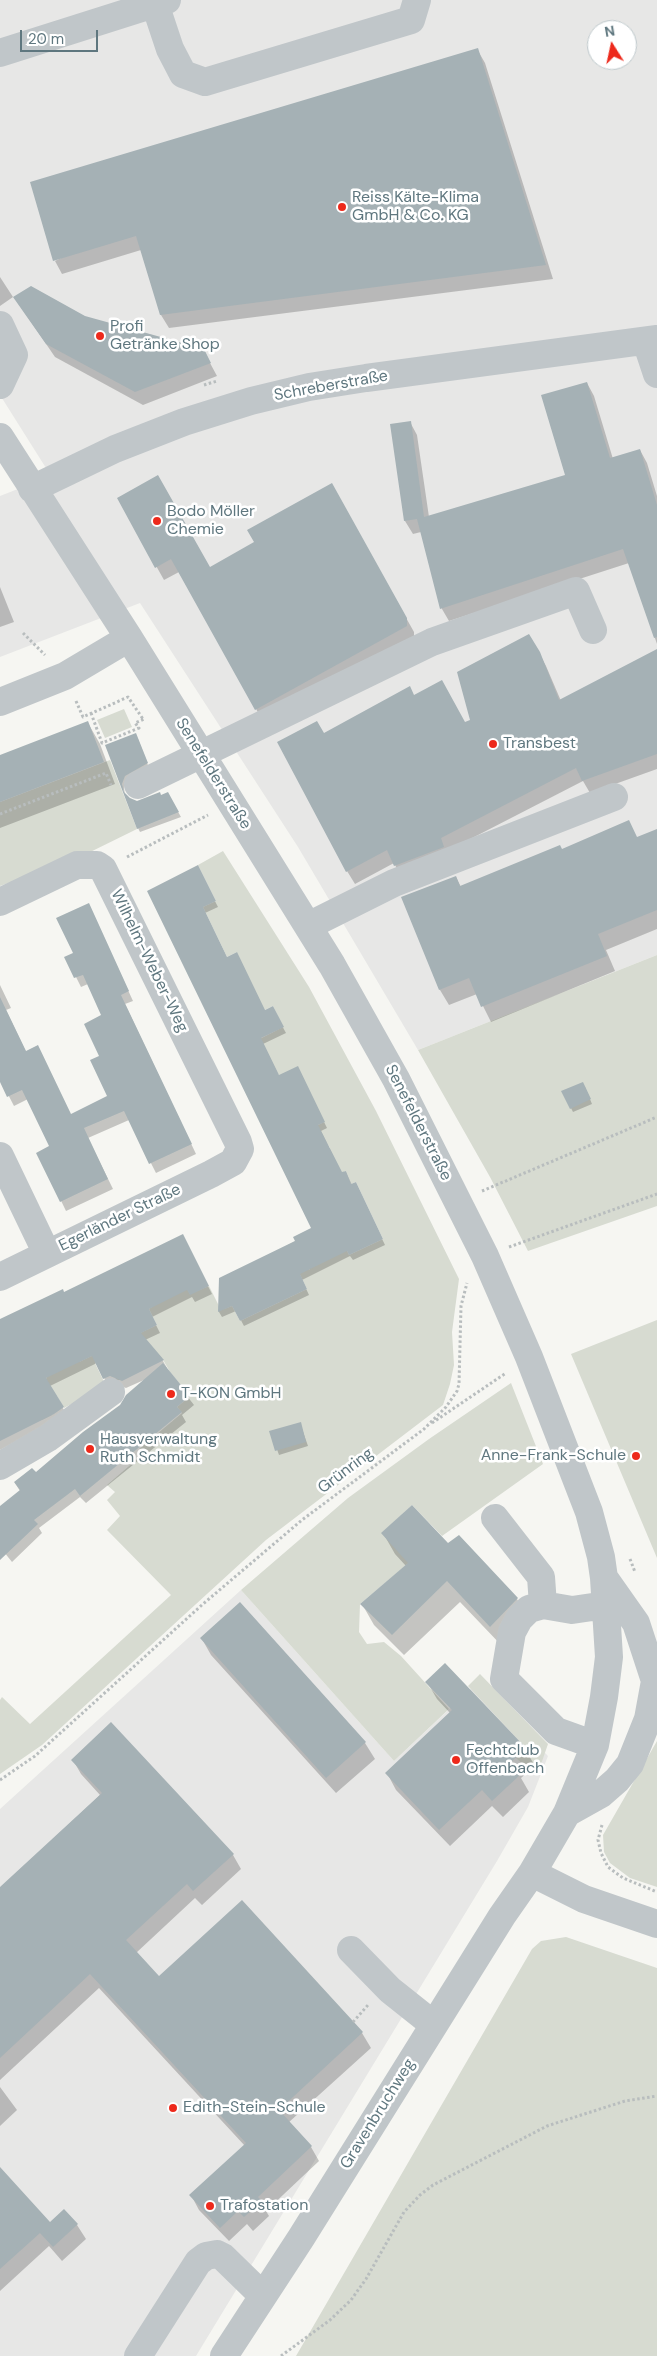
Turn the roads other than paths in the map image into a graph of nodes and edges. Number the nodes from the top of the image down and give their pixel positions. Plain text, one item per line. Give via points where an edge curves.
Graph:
1 (417, 0) edge
2 (161, 2) edge
3 (115, 8) edge
4 (0, 53) edge
5 (0, 325) edge
6 (652, 340) edge
7 (657, 374) edge
8 (0, 385) edge
9 (0, 436) edge
10 (32, 489) junction
11 (593, 630) dead end
12 (129, 638) junction
13 (0, 702) edge
14 (201, 756) junction
15 (138, 785) road end
16 (614, 797) dead end
17 (0, 902) edge
18 (308, 926) junction
19 (237, 1155) joint
20 (0, 1156) edge
21 (47, 1254) junction
22 (0, 1277) edge
23 (111, 1392) dead end
24 (0, 1466) edge
25 (495, 1518) dead end
26 (604, 1578) junction
27 (543, 1605) junction
28 (606, 1605) junction
29 (595, 1744) junction
30 (567, 1813) junction
31 (532, 1873) junction
32 (657, 1924) edge
33 (351, 1950) dead end
34 (434, 2025) junction
35 (263, 2296) junction
36 (138, 2356) edge
37 (224, 2356) edge

1 - 2 street via 411,20 205,82 183,74 170,49
2 - 3 street
3 - 4 street
5 - 8 street via 14,355
6 - 7 street, Schreberstraße
6 - 10 street, Schreberstraße via 308,387 184,422
9 - 10 street, Senefelderstraße
10 - 12 street, Senefelderstraße
11 - 14 street via 576,591 432,642
12 - 13 street via 65,676
12 - 14 street, Senefelderstraße
14 - 15 street
14 - 18 street, Senefelderstraße
16 - 18 street via 394,883
17 - 19 street, Wilhelm-Weber-Weg via 77,866 89,864 103,869 238,1142 240,1149
18 - 26 street, Senefelderstraße via 369,1029 485,1256 590,1512
19 - 21 street, Egerländer Straße via 233,1162 211,1174
20 - 21 street
21 - 22 street, Egerländer Straße
23 - 24 street via 48,1438
25 - 27 street via 541,1577
26 - 28 street, Senefelderstraße
26 - 30 street via 636,1623 655,1681 648,1719 630,1764 601,1794
27 - 28 street via 572,1610
27 - 29 street via 529,1609 519,1619 509,1644 504,1679 556,1731
28 - 29 street, Senefelderstraße via 609,1657
29 - 30 street, Senefelderstraße
30 - 31 street, Senefelderstraße
31 - 32 street via 584,1899
31 - 34 street, Gravenbruchweg
33 - 34 street via 390,1990
34 - 35 street, Gravenbruchweg
35 - 36 street via 223,2257 217,2254 206,2256 198,2262
35 - 37 street, Gravenbruchweg

